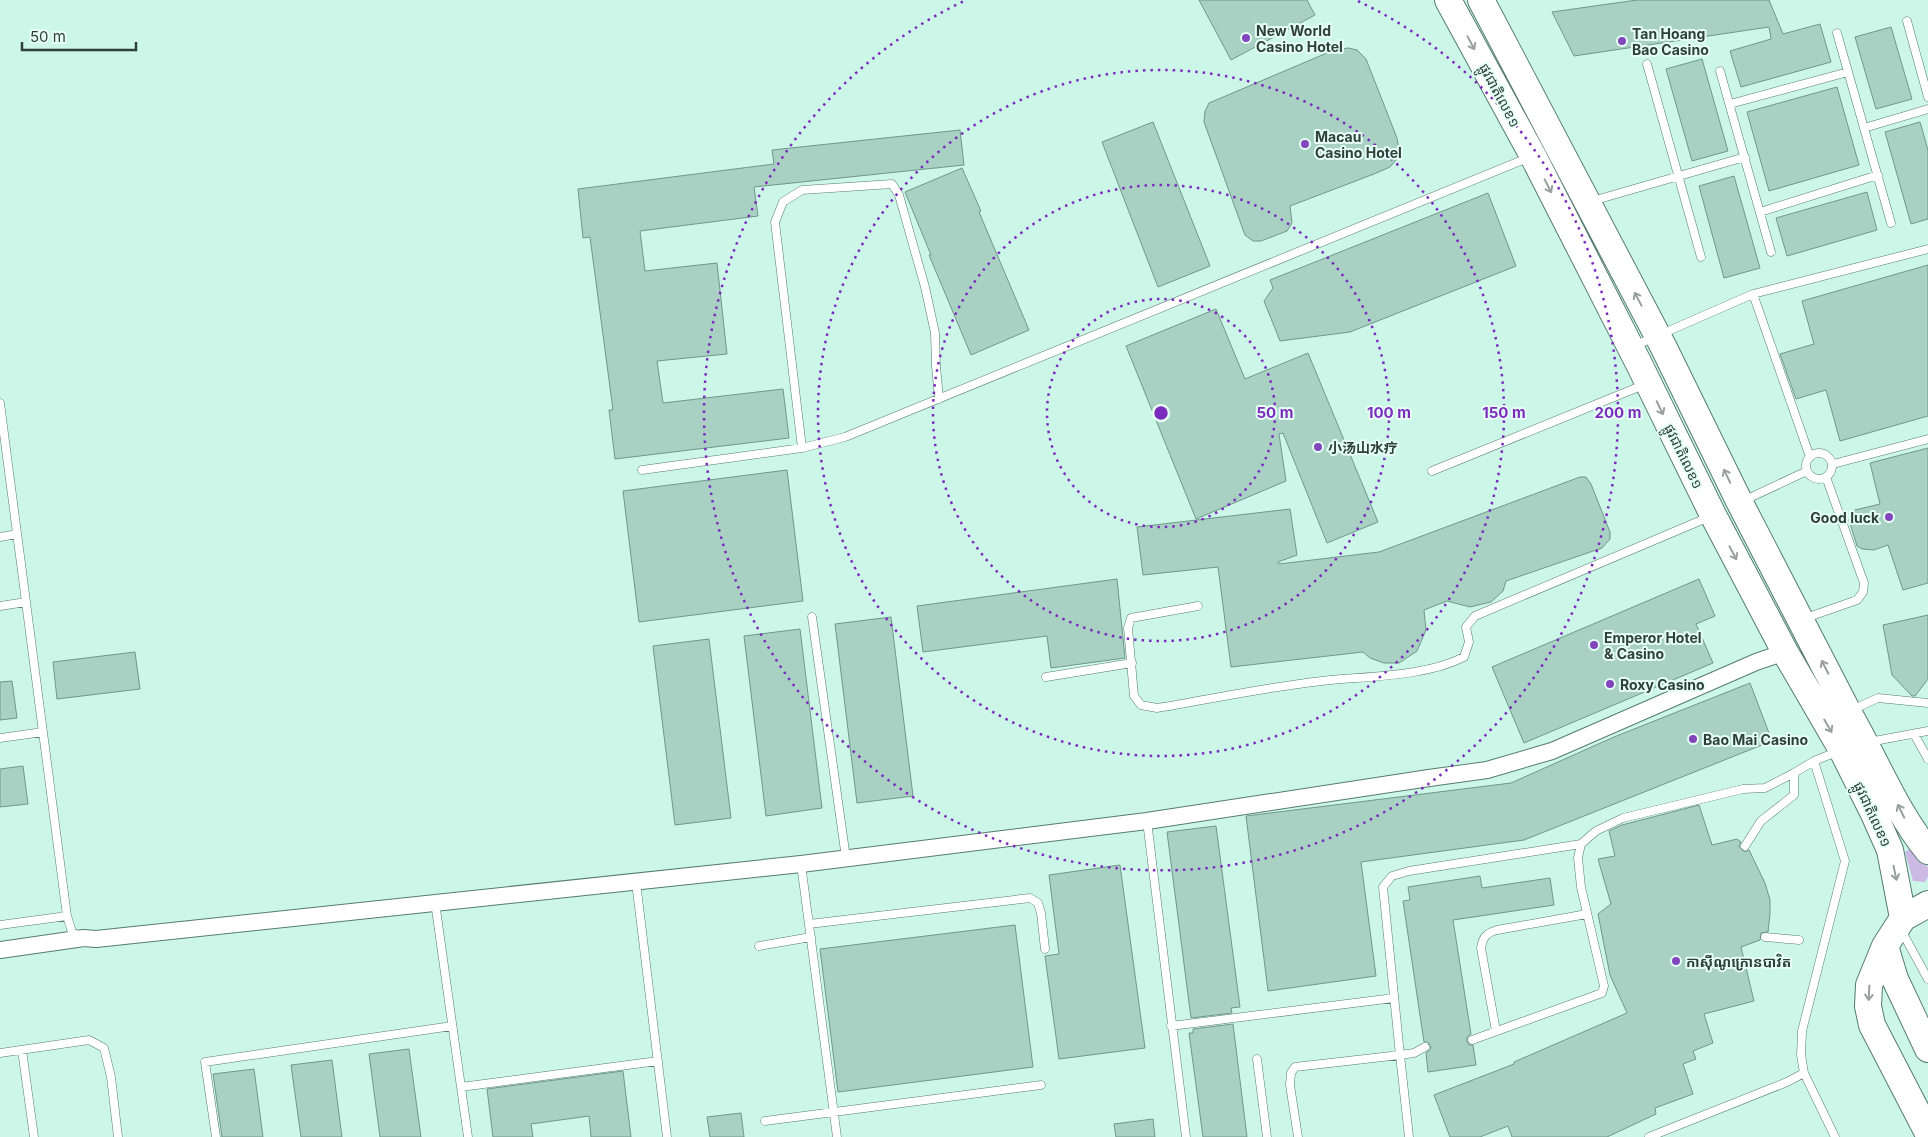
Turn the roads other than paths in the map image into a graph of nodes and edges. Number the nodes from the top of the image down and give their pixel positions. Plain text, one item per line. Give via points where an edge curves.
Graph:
1 (1448, 0) edge
2 (1481, 0) edge
3 (1907, 21) dead end
4 (1837, 33) dead end
5 (1648, 64) dead end
6 (1720, 71) dead end
7 (1848, 72) junction
8 (1928, 97) edge
9 (1730, 104) junction
10 (1928, 109) edge
11 (1864, 128) junction
12 (1545, 151) junction
13 (1744, 157) junction
14 (1678, 175) junction
15 (1878, 176) junction
16 (1587, 202) junction
17 (1760, 212) junction
18 (1892, 223) dead end
19 (1928, 249) edge
20 (1771, 252) dead end
21 (1701, 257) dead end
22 (1753, 294) junction
23 (1657, 336) junction
24 (1630, 347) junction
25 (1647, 383) junction
26 (939, 399) junction
27 (0, 402) edge
28 (1928, 439) edge
29 (802, 448) junction
30 (1810, 457) junction
31 (1832, 464) junction
32 (642, 470) dead end
33 (1432, 471) dead end
34 (1807, 471) junction
35 (1826, 477) junction
36 (10, 478) junction
37 (0, 480) edge
38 (1740, 502) junction
39 (1713, 515) junction
40 (17, 534) junction
41 (0, 537) edge
42 (26, 602) junction
43 (0, 606) edge
44 (1198, 606) dead end
45 (812, 617) dead end
46 (1801, 619) junction
47 (1785, 652) junction
48 (1132, 663) junction
49 (1046, 677) dead end
50 (1928, 703) edge
51 (1848, 712) junction
52 (1928, 731) edge
53 (43, 732) junction
54 (1914, 734) junction
55 (0, 738) edge
56 (1854, 746) junction
57 (1928, 759) edge
58 (1814, 761) junction
59 (1794, 774) junction
60 (1147, 820) junction
61 (1582, 844) junction
62 (1745, 846) dead end
63 (1928, 851) edge
64 (846, 858) junction
65 (801, 864) junction
66 (636, 882) junction
67 (436, 902) junction
68 (1928, 904) edge
69 (1587, 914) junction
70 (67, 916) junction
71 (1900, 921) junction
72 (809, 924) junction
73 (0, 925) edge
74 (811, 937) junction
75 (1765, 937) dead end
76 (84, 938) junction
77 (1798, 940) dead end
78 (759, 946) dead end
79 (1885, 946) junction
80 (1045, 949) dead end
81 (0, 950) edge
82 (1928, 979) edge
83 (1394, 998) junction
84 (452, 1026) junction
85 (1171, 1026) junction
86 (1496, 1030) junction
87 (1472, 1040) dead end
88 (1425, 1047) dead end
89 (1928, 1049) edge
90 (22, 1050) junction
91 (0, 1053) edge
92 (1400, 1055) junction
93 (1257, 1059) dead end
94 (658, 1061) junction
95 (1804, 1073) junction
96 (1041, 1085) dead end
97 (461, 1087) junction
98 (833, 1112) junction
99 (765, 1121) dead end
100 (1928, 1133) edge
101 (34, 1137) edge
102 (118, 1137) edge
103 (216, 1137) edge
104 (468, 1137) edge
105 (667, 1137) edge
106 (837, 1137) edge
107 (1186, 1137) edge
108 (1266, 1137) edge
109 (1298, 1137) edge
110 (1409, 1137) edge
111 (1649, 1137) edge
112 (1835, 1137) edge

1 -> 12 highway, ផ្លូវជាតិលេខ១
2 - 12 highway, ផ្លូវជាតិលេខ១
3 - 8 lane
4 - 7 lane
5 - 14 lane
6 - 9 lane
7 - 9 lane
7 - 11 lane
9 - 13 lane
10 - 11 lane
11 - 15 lane
12 - 16 highway, ផ្លូវជាតិលេខ១
12 -> 24 highway, ផ្លូវជាតិលេខ១
12 - 26 lane
13 - 14 lane
13 - 17 lane
14 - 16 lane
14 - 21 lane
15 - 17 lane
15 - 18 lane
23 -> 16 highway, ផ្លូវជាតិលេខ១
17 - 20 lane
19 - 22 lane
22 - 23 lane
22 - 30 lane
23 - 24 lane
38 -> 23 highway, ផ្លូវជាតិលេខ១
24 - 25 highway, ផ្លូវជាតិលេខ១
25 - 33 lane
25 -> 39 highway, ផ្លូវជាតិលេខ១
26 - 29 lane via 845,437
26 - 29 lane via 935,333 925,287 899,195 892,184 802,190 783,202 775,222
27 - 36 lane
28 - 31 lane
29 - 32 lane
30 - 31 lane via 1824,453
30 - 34 lane
31 - 35 lane
34 - 35 lane via 1815,478
34 - 38 lane
35 - 46 lane via 1864,583 1863,592 1857,600
36 - 37 lane
36 - 40 lane
38 - 46 highway, ផ្លូវជាតិលេខ១
39 -> 47 highway, ផ្លូវជាតិលេខ១
39 - 48 lane via 1475,616 1466,627 1469,642 1464,657 1449,664 1157,708 1142,705 1134,696
40 - 41 lane
40 - 42 lane
42 - 43 lane
42 - 53 lane
44 - 48 lane via 1131,618 1128,628
45 - 64 lane
51 -> 46 highway, ផ្លូវជាតិលេខ១
47 -> 56 highway, ផ្លូវជាតិលេខ១
47 - 60 street via 1552,751 1504,766
48 - 49 lane
50 - 51 lane via 1878,698
51 - 56 highway, ផ្លូវជាតិលេខ១
52 - 54 lane
53 - 55 lane
53 - 70 lane
54 - 56 lane
54 - 57 lane
56 - 58 lane
63 -> 56 highway, ផ្លូវជាតិលេខ១
56 -> 71 highway, ផ្លូវជាតិលេខ១ via 1890,850
58 - 59 lane
58 - 95 lane via 1845,861 1802,1031 1800,1056
59 - 61 lane via 1765,788 1743,789 1623,818 1596,832
59 - 62 lane via 1794,795 1761,821
60 - 64 street
60 - 85 lane
61 - 69 lane via 1578,858
61 - 83 lane via 1392,876 1383,887
64 - 65 street
65 - 66 street
65 - 72 lane
66 - 67 street
66 - 94 lane
67 - 76 street via 202,929
67 - 84 lane
68 - 71 highway
69 - 86 lane via 1604,986 1602,993
69 - 86 lane via 1498,930 1483,938 1481,948
70 - 73 lane
70 - 76 lane via 72,932
71 - 79 highway
71 - 82 lane
72 - 74 lane
72 - 80 lane via 1030,898 1038,903
74 - 78 lane
74 - 98 lane
75 - 77 lane
76 - 81 street
79 - 89 highway via 1896,979
79 -> 100 highway via 1869,985 1868,1006 1872,1025
83 - 85 lane
83 - 92 lane
84 - 97 lane
84 - 103 lane via 206,1062
85 - 107 lane
86 - 87 lane
88 - 92 lane
90 - 91 lane
90 - 101 lane
90 - 102 lane via 89,1040 104,1048
92 - 109 lane via 1295,1066 1290,1085
92 - 110 lane
93 - 108 lane
94 - 97 lane
94 - 105 lane
95 - 111 lane
95 - 112 lane
96 - 98 lane
97 - 104 lane
98 - 99 lane
98 - 106 lane

